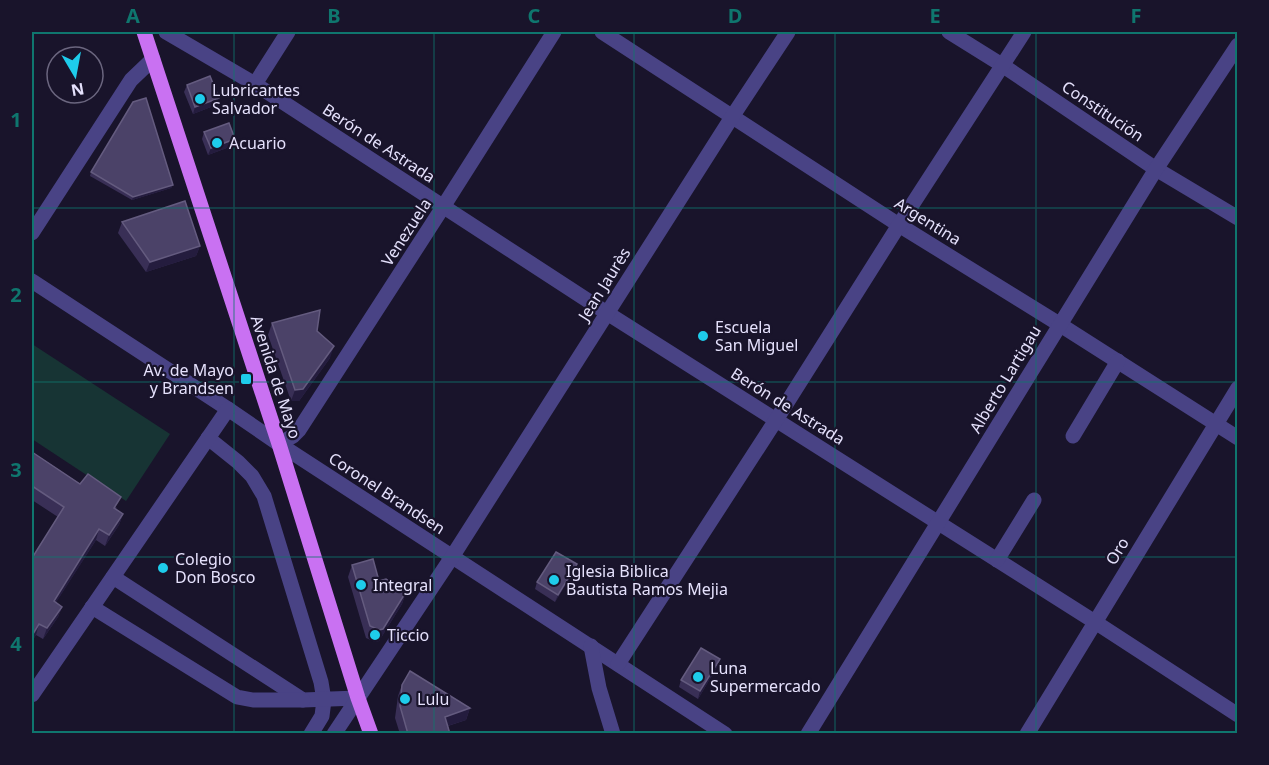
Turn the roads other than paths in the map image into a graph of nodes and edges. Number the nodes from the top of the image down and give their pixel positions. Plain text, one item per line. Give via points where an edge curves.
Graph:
1 (144, 32) edge
2 (166, 32) edge
3 (288, 32) edge
4 (554, 32) edge
5 (602, 32) edge
6 (788, 32) edge
7 (949, 32) edge
8 (1024, 32) edge
9 (1238, 45) edge
10 (153, 59) junction
11 (1002, 65) junction
12 (255, 84) junction
13 (732, 117) junction
14 (1156, 169) junction
15 (443, 207) junction
16 (1238, 219) edge
17 (899, 225) junction
18 (32, 233) edge
19 (32, 281) edge
20 (608, 313) junction
21 (1059, 324) junction
22 (1118, 361) junction
23 (1238, 388) edge
24 (228, 409) junction
25 (776, 420) junction
26 (1216, 424) junction
27 (1073, 436) dead end
28 (208, 438) junction
29 (1238, 438) edge
30 (279, 444) junction
31 (1034, 500) dead end
32 (939, 523) junction
33 (452, 557) junction
34 (997, 560) junction
35 (113, 577) junction
36 (92, 607) junction
37 (1095, 622) junction
38 (591, 646) junction
39 (618, 664) junction
40 (32, 695) edge
41 (358, 698) junction
42 (328, 699) junction
43 (303, 700) junction
44 (1238, 715) edge
45 (311, 734) edge
46 (334, 734) edge
47 (371, 734) edge
48 (613, 734) edge
49 (725, 734) edge
50 (808, 734) edge
51 (1027, 734) edge

1 - 10 main road, Avenida de Mayo
2 - 12 street, Berón de Astrada
3 - 12 street
4 - 15 street, Venezuela
5 - 13 street, Argentina
6 - 13 street, Jean Jaurès
7 - 11 street, Constitución
8 - 11 street
9 - 14 street, Alberto Lartigau
10 - 18 street via 131,80
10 - 30 main road, Avenida de Mayo
11 - 14 street, Constitución
11 - 17 street
12 - 15 street, Berón de Astrada
13 - 17 street, Argentina
13 - 20 street, Jean Jaurès
14 - 16 street, Constitución
14 - 21 street, Alberto Lartigau
15 - 20 street, Berón de Astrada
15 - 30 street, Venezuela via 299,430
17 - 21 street, Argentina
17 - 25 street
19 - 24 street, Coronel Brandsen
20 - 25 street, Berón de Astrada
20 - 33 street, Jean Jaurès
21 - 22 street, Argentina
21 - 32 street, Alberto Lartigau
22 - 26 street, Argentina
22 - 27 street
23 - 26 street, Oro
24 - 28 street
24 - 30 street, Coronel Brandsen
25 - 32 street, Berón de Astrada
25 - 39 street
26 - 29 street, Argentina
26 - 37 street, Oro
28 - 35 street
28 - 42 street via 252,476 264,496
30 - 33 street, Coronel Brandsen
30 - 41 main road, Avenida de Mayo
31 - 34 street
32 - 34 street, Berón de Astrada
32 - 50 street, Alberto Lartigau
33 - 38 street, Coronel Brandsen
33 - 41 street, Jean Jaurès
34 - 37 street, Berón de Astrada
35 - 36 street
35 - 43 street
36 - 40 street
36 - 43 street via 237,697
37 - 44 street, Berón de Astrada
37 - 51 street, Oro
38 - 39 street, Coronel Brandsen
38 - 48 street
39 - 49 street, Coronel Brandsen
41 - 42 street
41 - 46 street, Jean Jaurès
41 - 47 main road, Avenida de Mayo
42 - 43 street
42 - 45 street

